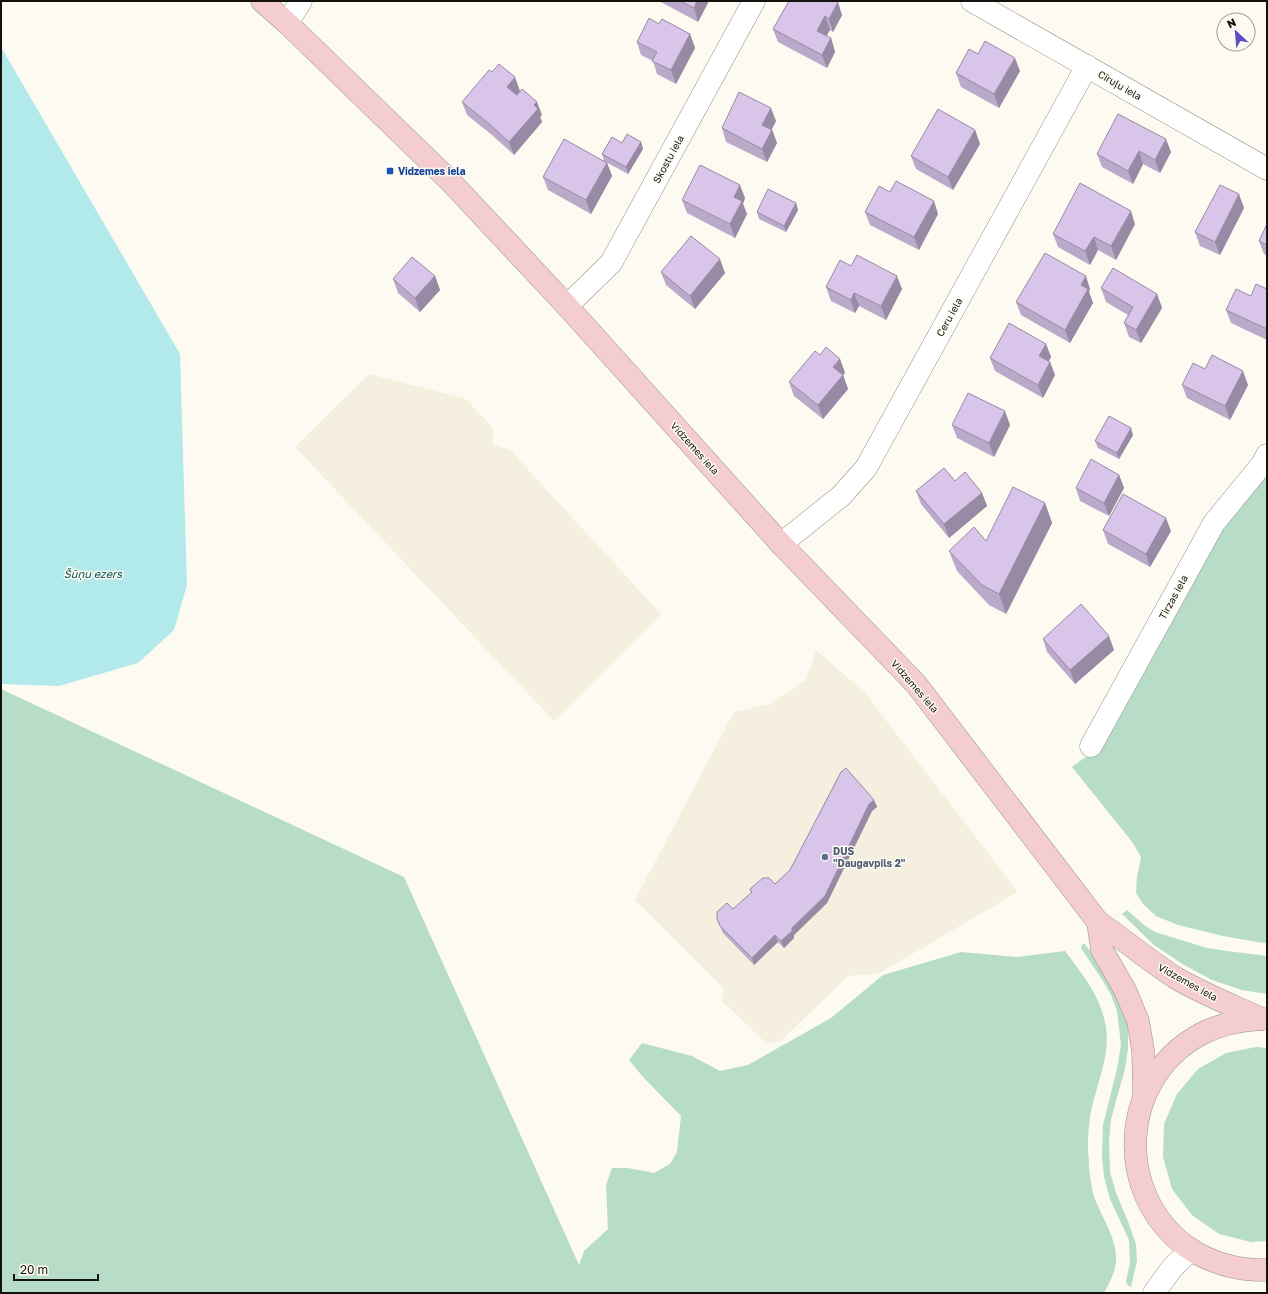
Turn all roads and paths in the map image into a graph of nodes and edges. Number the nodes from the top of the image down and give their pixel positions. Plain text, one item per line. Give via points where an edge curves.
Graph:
1 (262, 1) edge
2 (301, 1) edge
3 (754, 1) edge
4 (972, 1) edge
5 (287, 23) junction
6 (1087, 66) junction
7 (1267, 169) edge
8 (567, 306) junction
9 (1267, 455) edge
10 (782, 544) junction
11 (1091, 746) dead end
12 (1098, 922) junction
13 (1265, 1020) edge
14 (1144, 1098) junction
15 (1191, 1250) junction
16 (1266, 1271) edge
17 (1154, 1293) edge

1 - 5 street, Vidzemes iela
2 - 5 street
3 - 8 street, Skostu iela via 611,264
4 - 6 street, Cīruļu iela
5 - 8 street, Vidzemes iela via 450,182
6 - 7 street, Cīruļu iela
6 - 10 street, Ceru iela via 866,468 841,496
8 - 10 street, Vidzemes iela
9 - 11 street, Tirzas iela via 1214,523
10 - 12 street, Vidzemes iela via 916,684
12 - 13 street, Vidzemes iela via 1178,979
12 - 14 street, Vidzemes iela via 1102,950 1125,990 1138,1021 1143,1050
13 - 14 street via 1241,1021 1220,1026 1191,1040 1159,1070
14 - 15 street via 1134,1140 1140,1182 1148,1202 1160,1220
15 - 16 street via 1220,1264
15 - 17 street via 1172,1268

